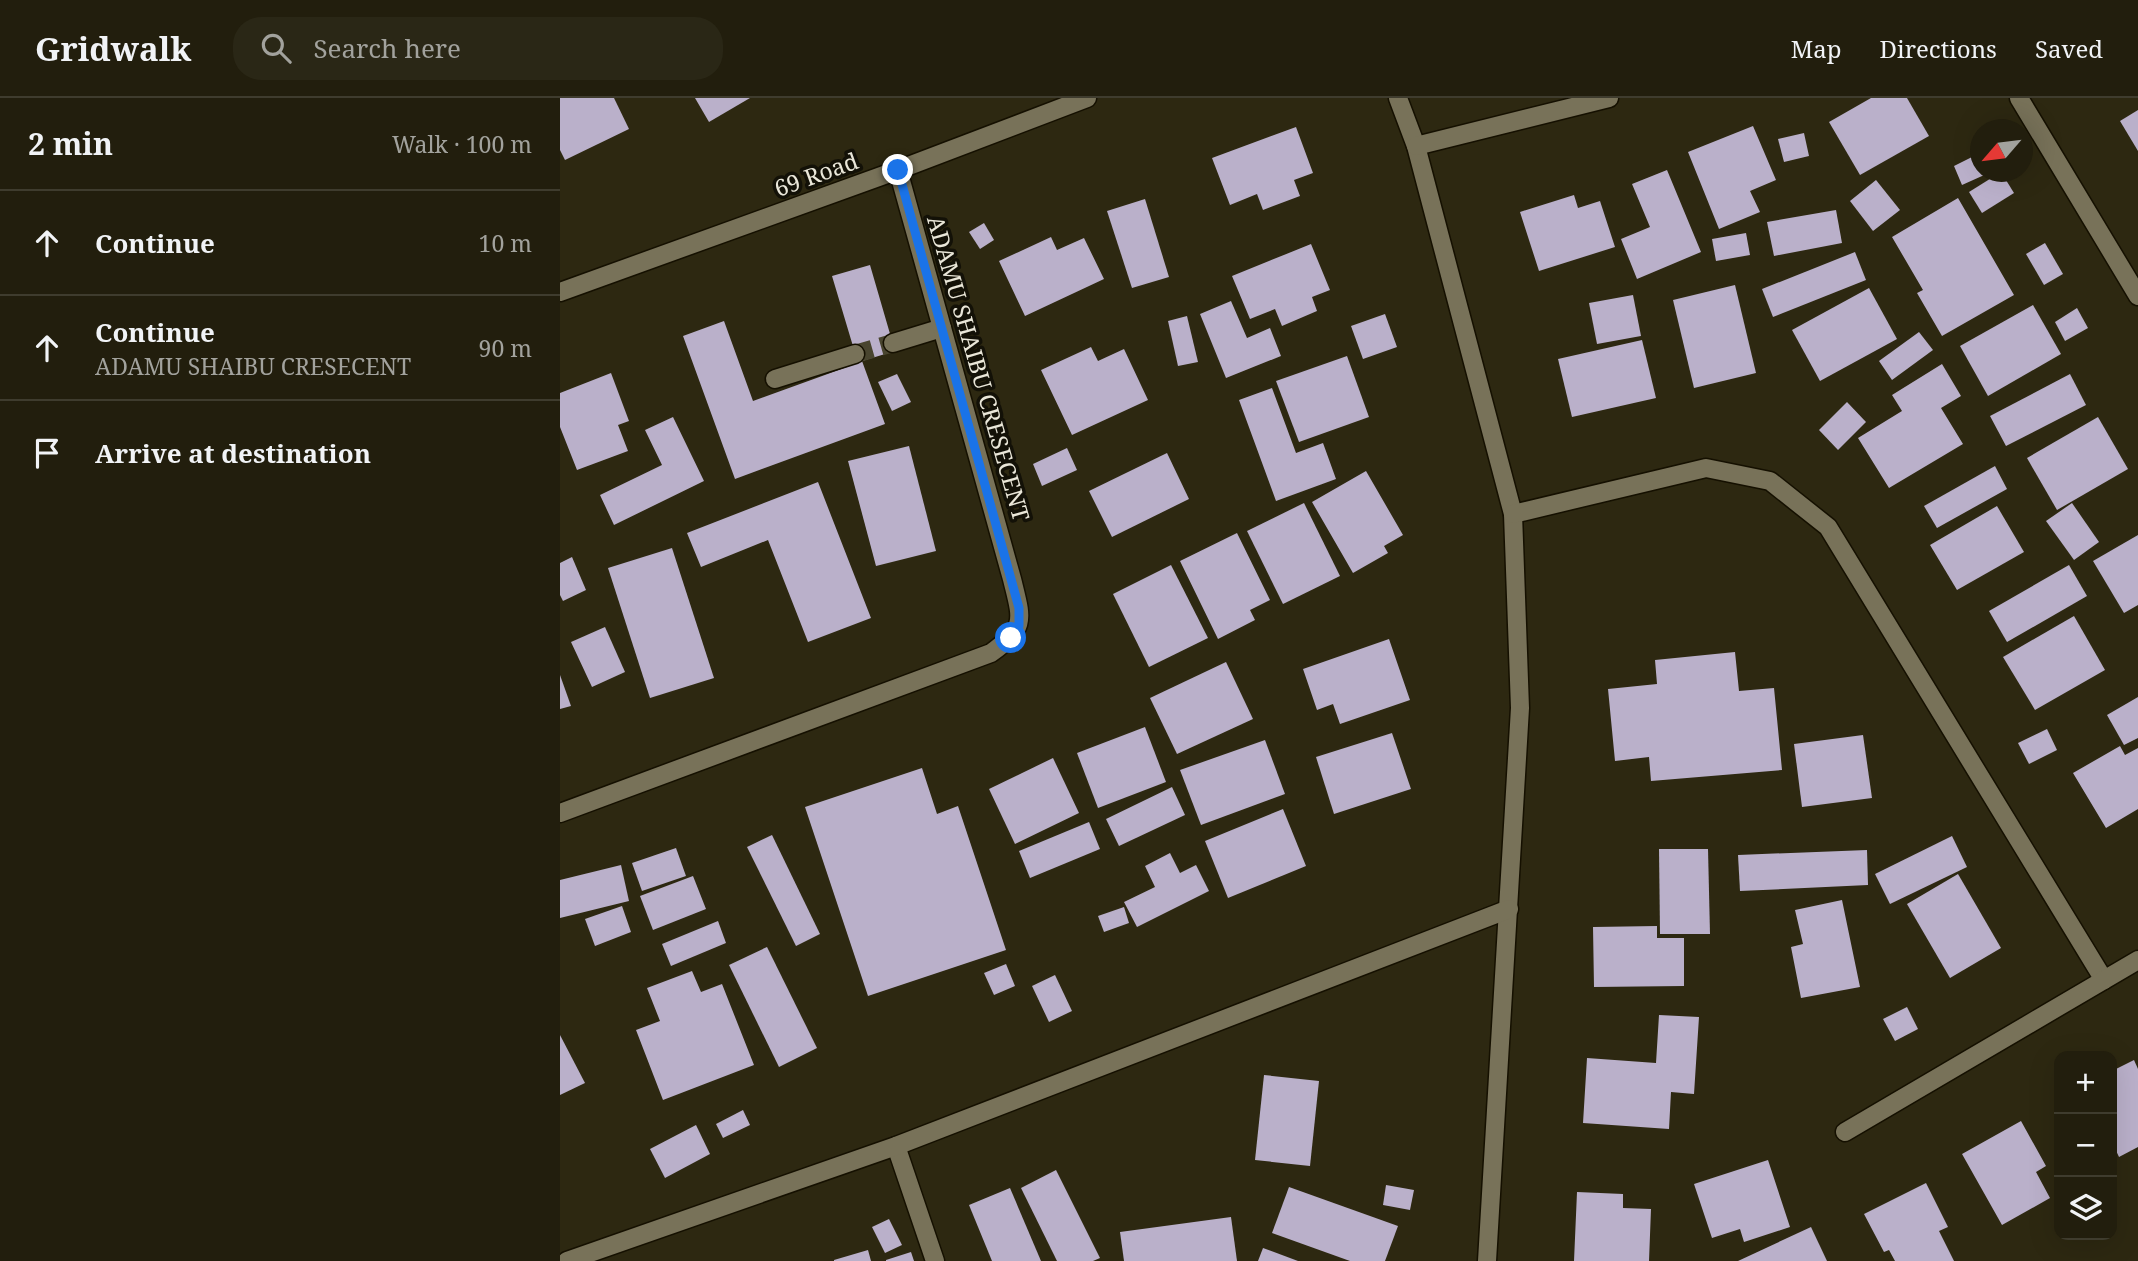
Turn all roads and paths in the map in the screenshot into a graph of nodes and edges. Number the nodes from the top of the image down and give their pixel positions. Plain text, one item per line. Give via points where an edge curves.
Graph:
1 (1087, 98) edge
2 (1398, 98) edge
3 (1609, 98) edge
4 (2019, 98) edge
5 (1416, 146) junction
6 (898, 170) junction
7 (560, 292) edge
8 (2138, 296) edge
9 (942, 328) junction
10 (893, 343) tunnel mouth
11 (855, 354) tunnel mouth
12 (775, 379) dead end
13 (1513, 514) junction
14 (560, 813) edge
15 (1508, 909) junction
16 (2138, 960) edge
17 (2104, 980) junction
18 (1844, 1132) dead end
19 (897, 1146) junction
20 (567, 1261) edge
21 (935, 1261) edge
22 (1487, 1261) edge

1 - 6 street, 69 Road
2 - 5 street
3 - 5 street
4 - 8 street
5 - 13 street
6 - 7 street, 69 Road
6 - 9 street, ADAMU SHAIBU CRESECENT
9 - 10 street
9 - 14 street, ADAMU SHAIBU CRESECENT via 1019,608 1019,626 1011,638 991,653
11 - 12 street
13 - 15 street via 1520,708
13 - 17 street via 1706,468 1770,481 1828,527
15 - 19 street
15 - 22 street
16 - 17 street
17 - 18 street
19 - 20 street
19 - 21 street

